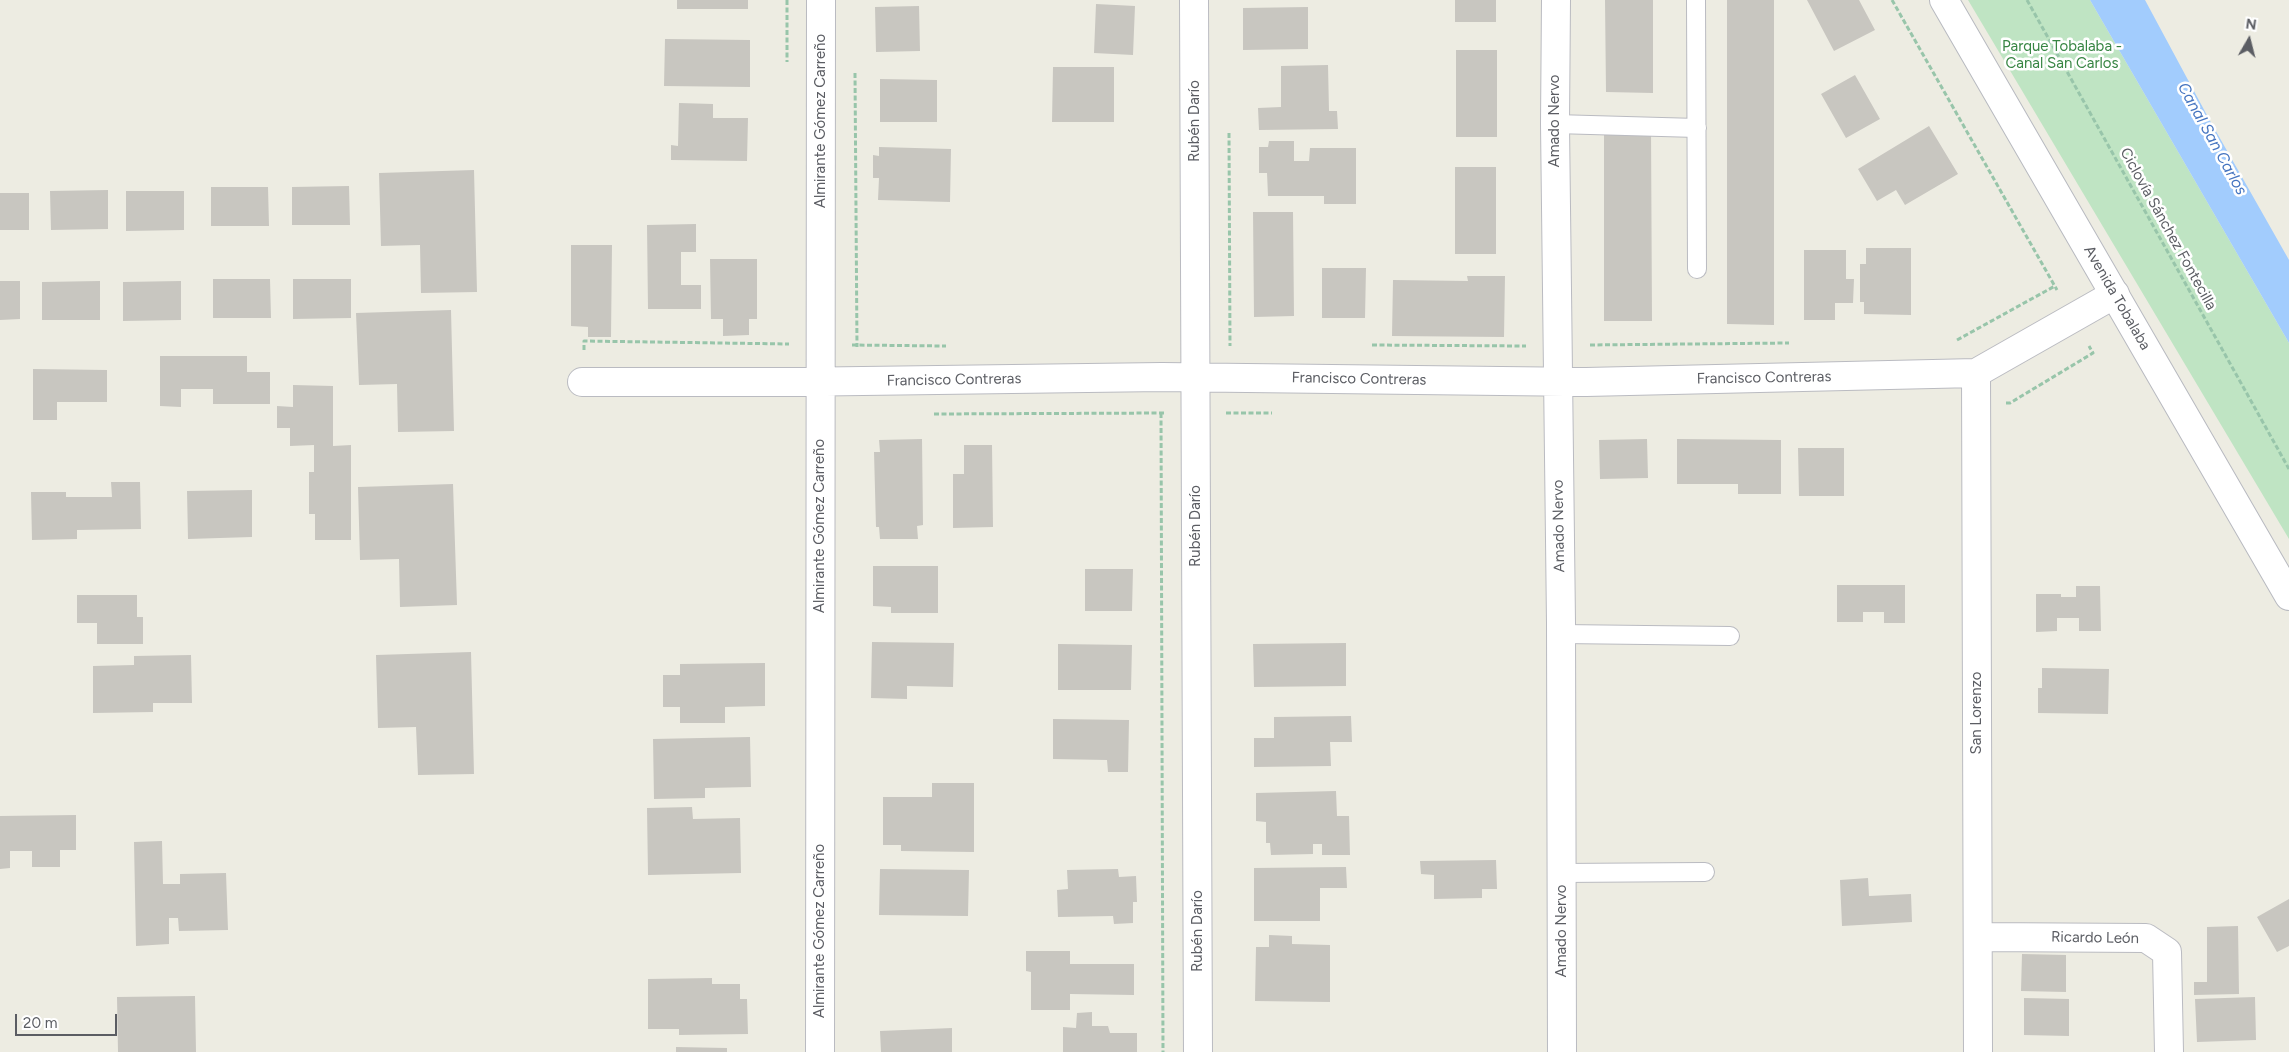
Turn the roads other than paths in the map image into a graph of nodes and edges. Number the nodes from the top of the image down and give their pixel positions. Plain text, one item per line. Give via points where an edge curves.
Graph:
1 (821, 0) edge
2 (1194, 0) edge
3 (1556, 0) edge
4 (1696, 0) edge
5 (1944, 0) edge
6 (1555, 124) junction
7 (1697, 128) junction
8 (1697, 270) dead end
9 (2115, 294) junction
10 (1976, 373) junction
11 (1196, 378) junction
12 (820, 380) junction
13 (582, 382) road end
14 (1557, 382) junction
15 (2289, 596) edge
16 (1561, 634) junction
17 (1730, 636) dead end
18 (1706, 872) dead end
19 (1561, 874) junction
20 (1978, 937) junction
21 (820, 1052) edge
22 (1198, 1052) edge
23 (1562, 1052) edge
24 (1978, 1052) edge
25 (2170, 1052) edge

1 - 12 street, Almirante Gómez Carreño
2 - 11 street, Rubén Darío
3 - 6 street, Amado Nervo
4 - 7 lane
5 - 9 street, Avenida Tobalaba
6 - 7 lane
6 - 14 street, Amado Nervo
7 - 8 lane
9 - 10 street, Francisco Contreras
9 - 15 street, Avenida Tobalaba
10 - 14 street, Francisco Contreras
10 - 20 street, San Lorenzo
11 - 12 street, Francisco Contreras
11 - 14 street, Francisco Contreras
11 - 22 street, Rubén Darío
12 - 13 street, Francisco Contreras
12 - 21 street, Almirante Gómez Carreño
14 - 16 street, Amado Nervo
16 - 17 lane
16 - 19 street, Amado Nervo
18 - 19 lane
19 - 23 street, Amado Nervo
20 - 24 street, San Lorenzo
20 - 25 street, Ricardo León via 2146,938 2167,952

